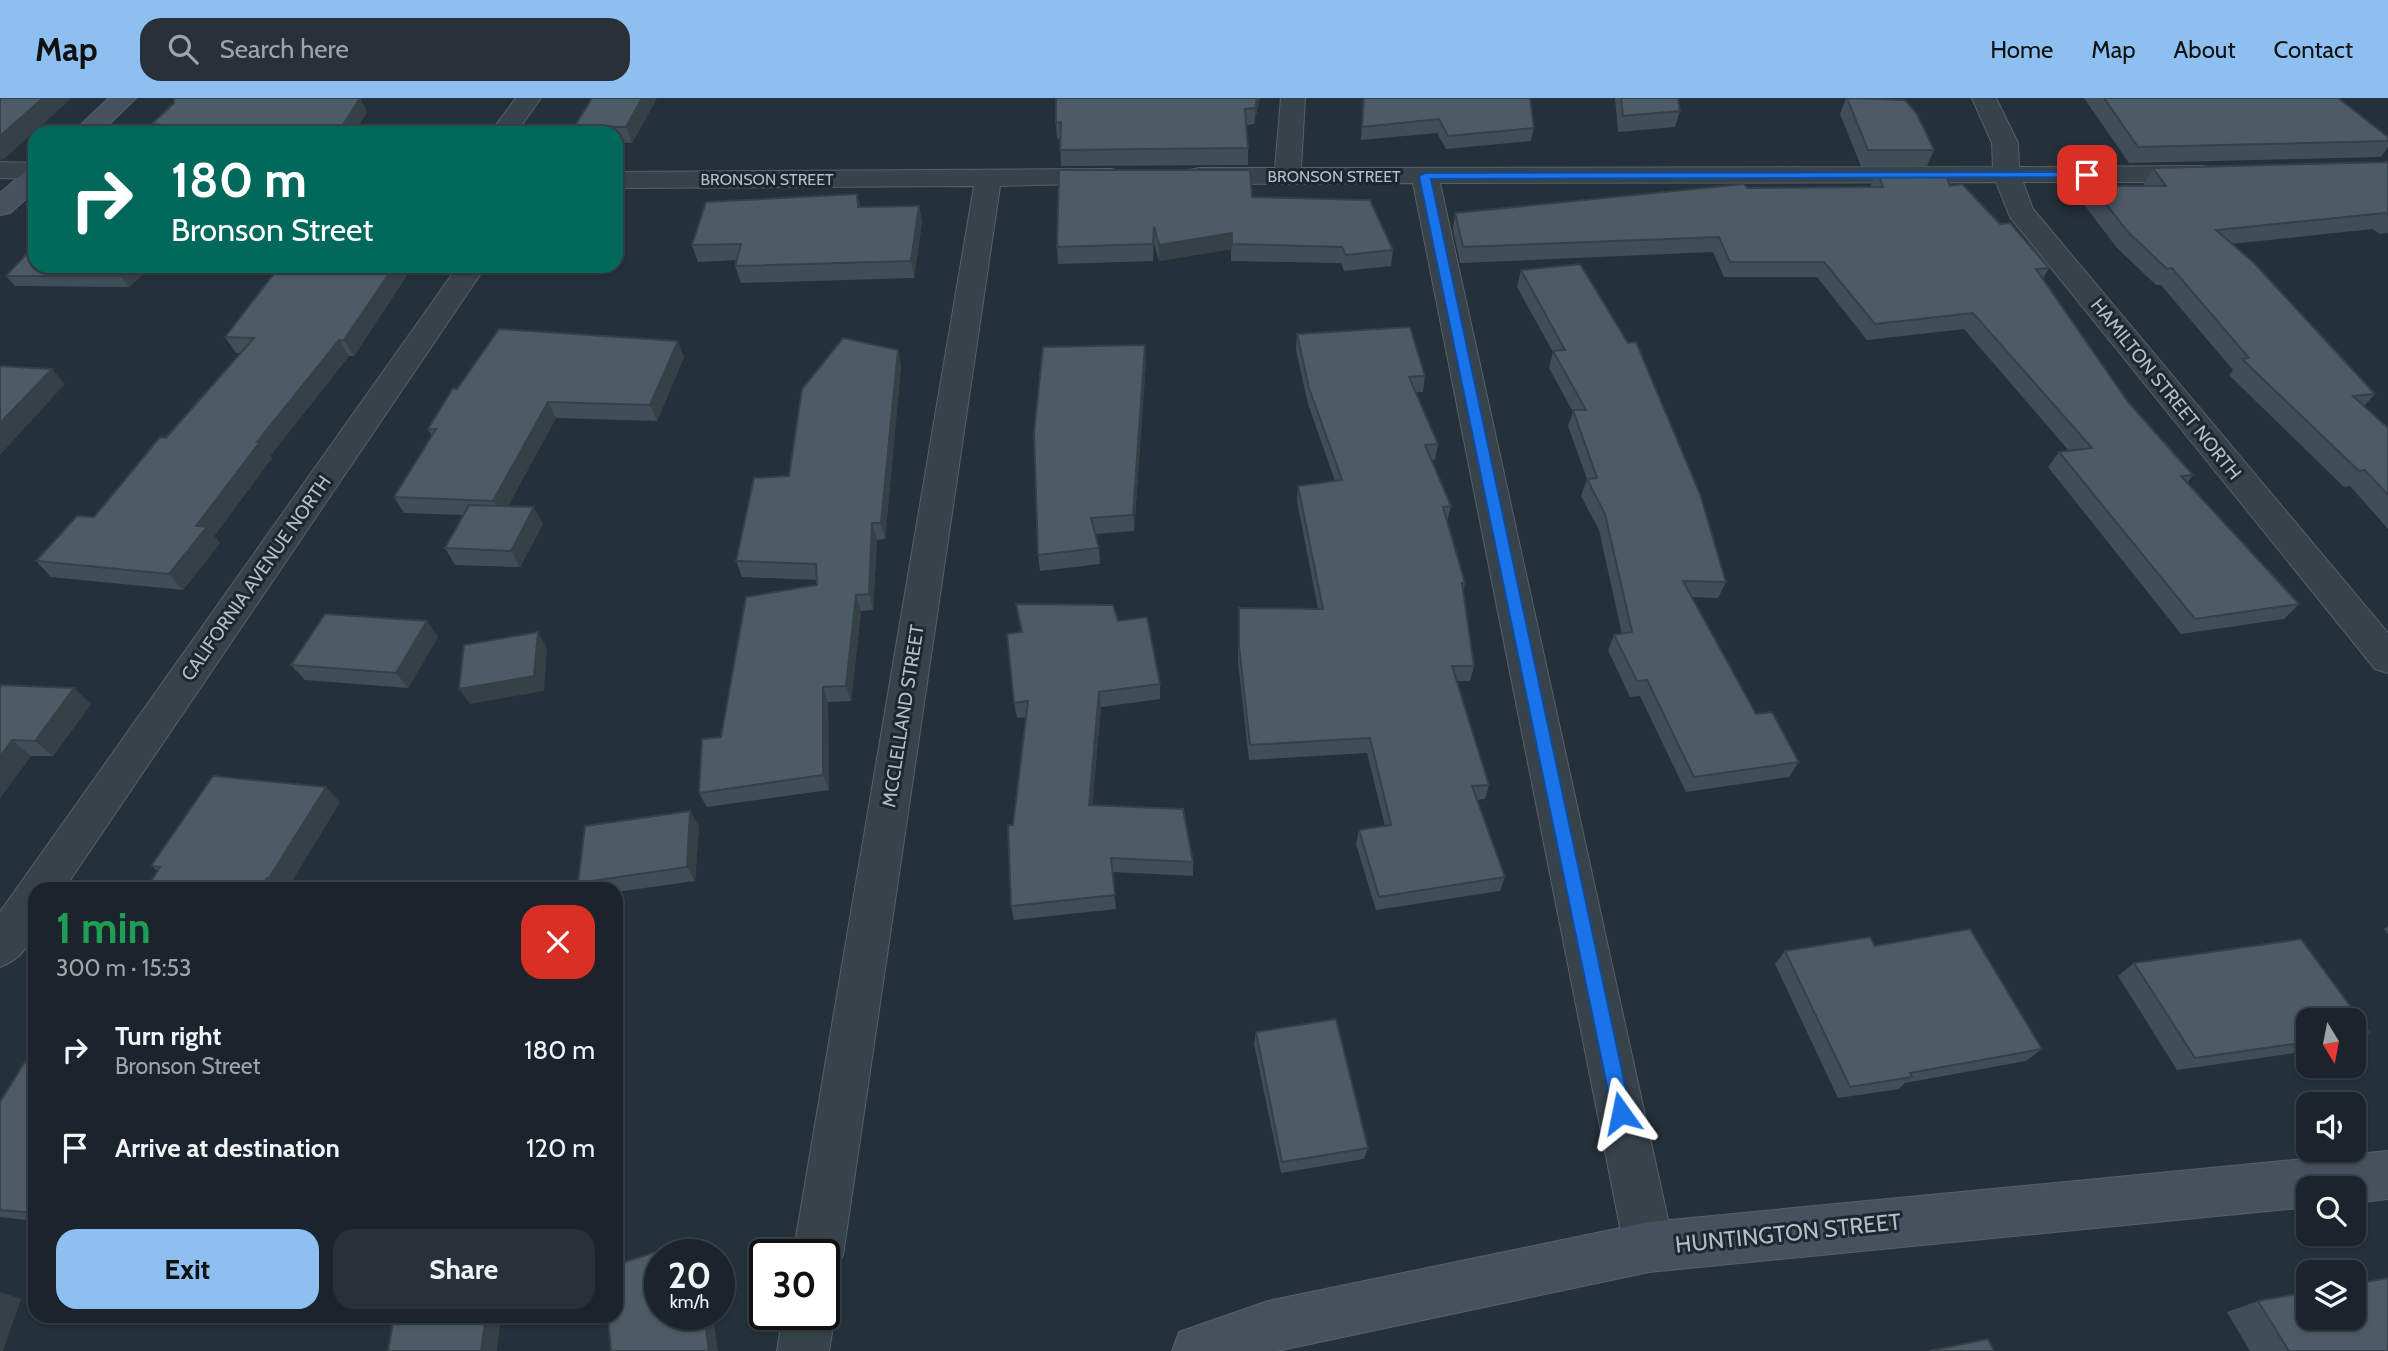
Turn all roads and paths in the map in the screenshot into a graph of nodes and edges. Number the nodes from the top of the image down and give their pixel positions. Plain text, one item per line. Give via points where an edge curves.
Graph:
1 (124, 98) edge
2 (530, 98) edge
3 (1293, 98) edge
4 (1984, 98) edge
5 (93, 126) edge
6 (508, 126) edge
7 (0, 170) edge
8 (28, 173) edge
9 (2235, 174) edge
10 (1288, 175) junction
11 (1138, 176) edge
12 (1178, 176) edge
13 (1425, 176) junction
14 (2007, 176) junction
15 (988, 177) junction
16 (623, 180) edge
17 (28, 181) edge
18 (0, 207) edge
19 (467, 273) edge
20 (2385, 652) edge
21 (45, 882) edge
22 (28, 907) edge
23 (0, 947) edge
24 (2388, 1175) edge
25 (821, 1239) edge
26 (1649, 1247) junction
27 (806, 1330) edge
28 (803, 1351) edge
29 (1198, 1351) edge

1 - 5 street
2 - 6 street
3 - 10 street
4 - 14 street, HAMILTON STREET NORTH via 2005,143
7 - 8 street
9 - 14 street, BRONSON STREET
10 - 12 street, BRONSON STREET
10 - 13 street, BRONSON STREET
11 - 15 street, BRONSON STREET
13 - 14 street, BRONSON STREET
13 - 26 street
14 - 20 street, HAMILTON STREET NORTH via 2020,211
15 - 16 street, BRONSON STREET
15 - 25 street, MCCLELLAND STREET
17 - 18 street
19 - 21 street, CALIFORNIA AVENUE NORTH
22 - 23 street
24 - 26 street, HUNTINGTON STREET
26 - 29 street, HUNTINGTON STREET via 1268,1327
27 - 28 street

